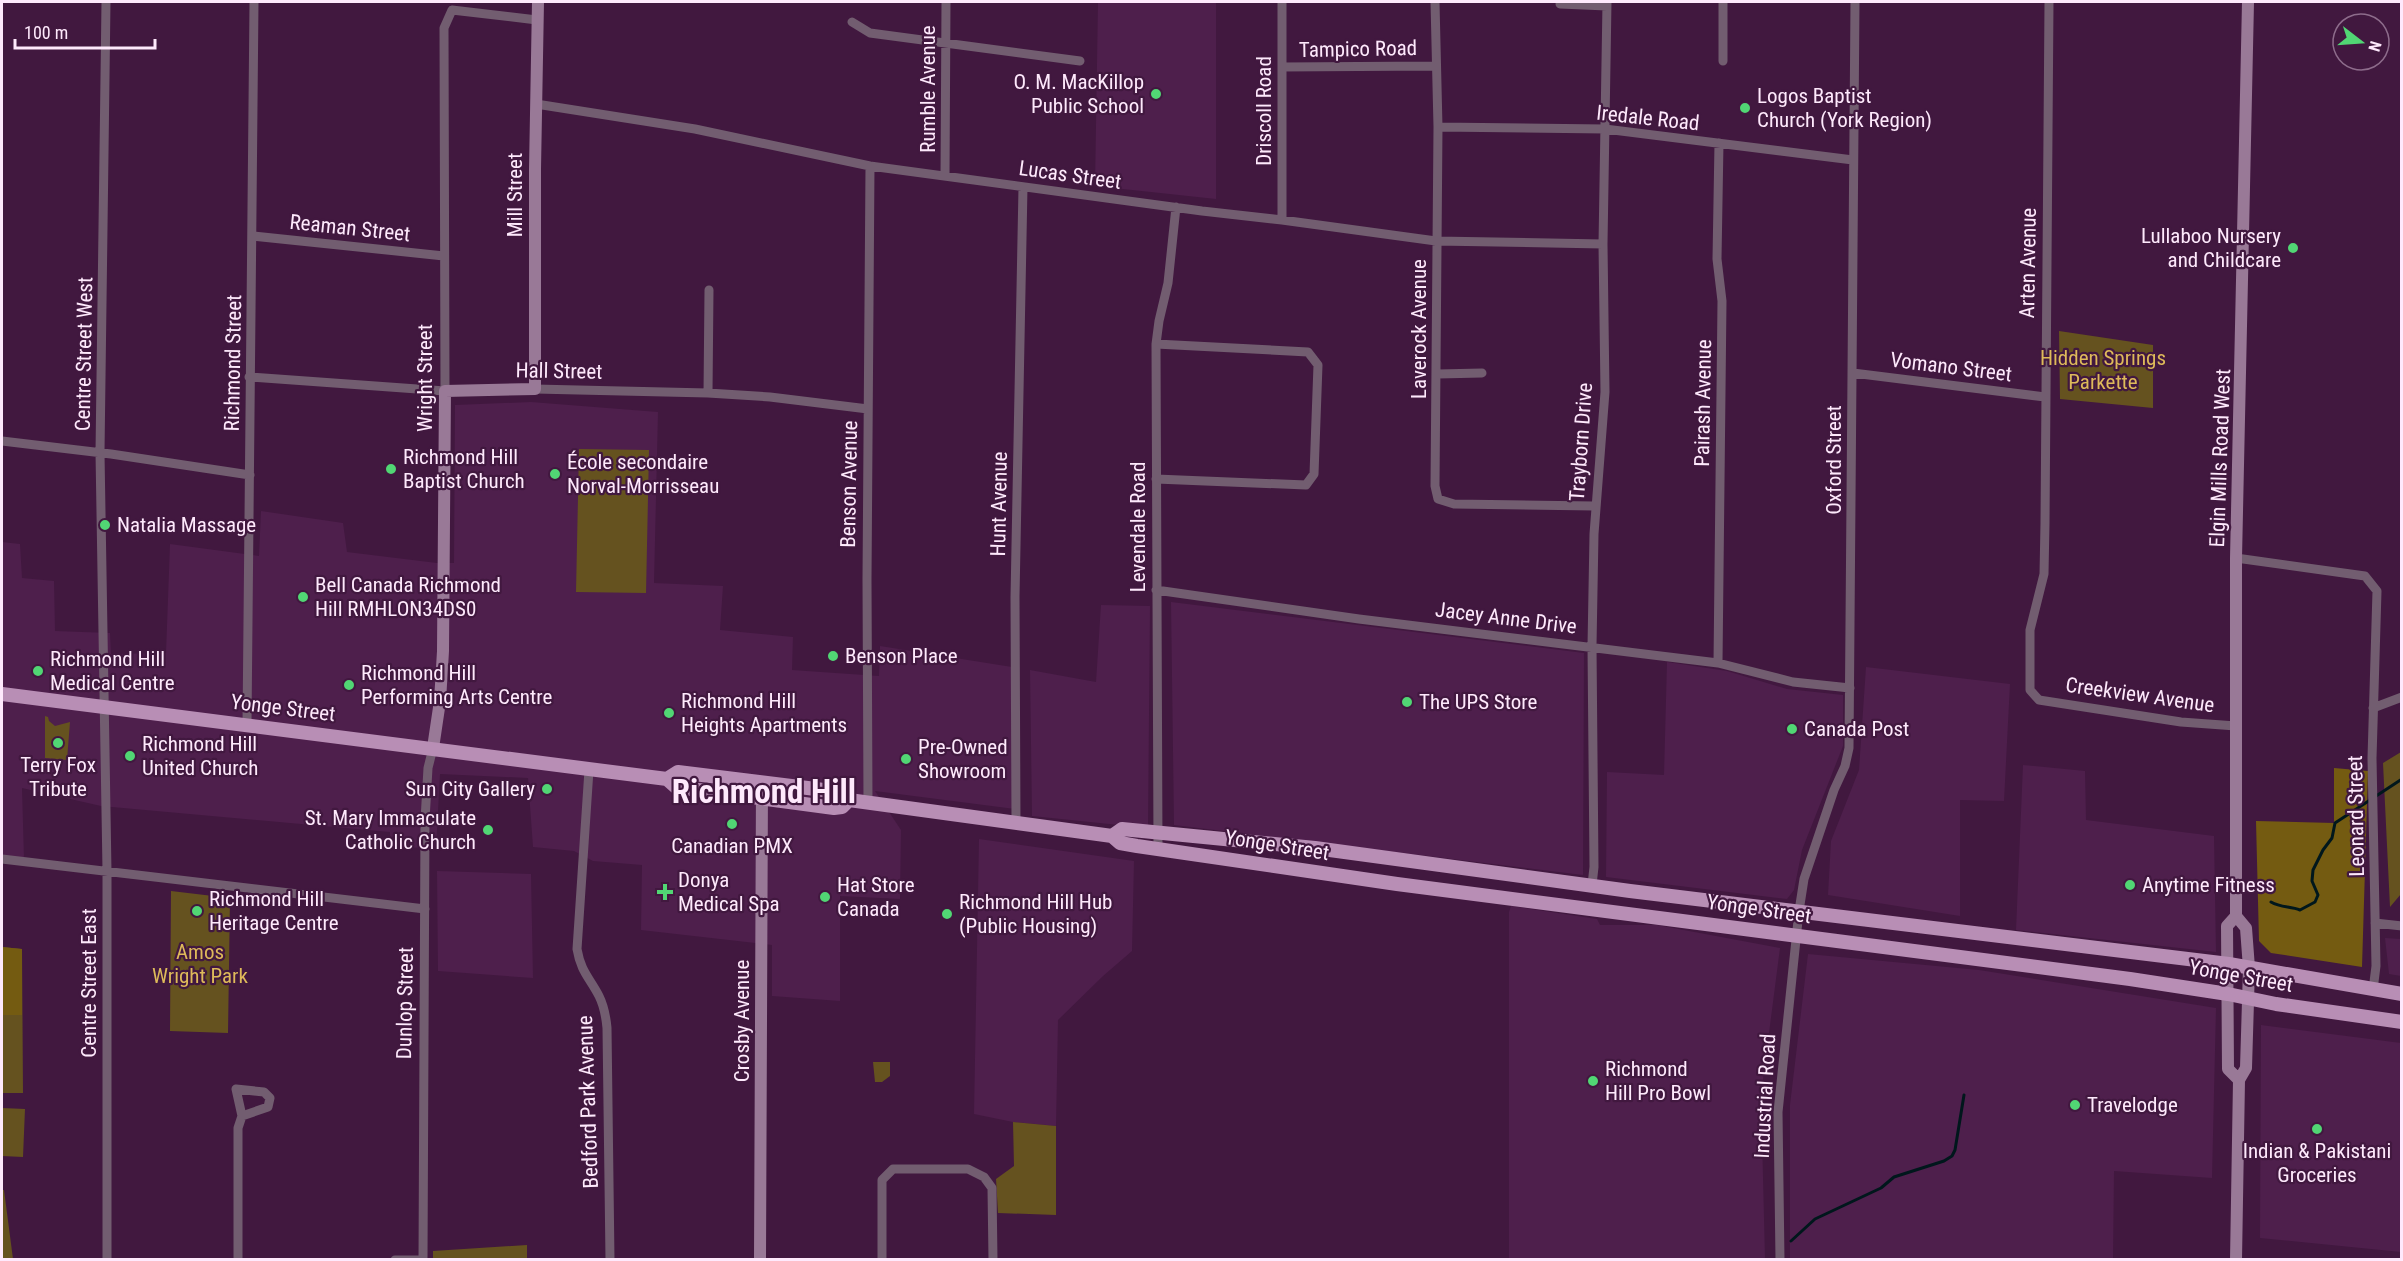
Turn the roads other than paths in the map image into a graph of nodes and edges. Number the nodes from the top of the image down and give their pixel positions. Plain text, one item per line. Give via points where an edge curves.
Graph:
1 (106, 2) edge
2 (254, 2) edge
3 (538, 2) edge
4 (946, 2) edge
5 (1282, 2) edge
6 (1435, 2) edge
7 (1723, 2) edge
8 (1855, 2) edge
9 (2049, 2) edge
10 (2248, 2) edge
11 (1560, 4) dead end
12 (1607, 4) edge
13 (537, 20) junction
14 (852, 22) dead end
15 (946, 45) junction
16 (1080, 61) dead end
17 (1723, 61) dead end
18 (1435, 66) junction
19 (1282, 67) junction
20 (536, 104) junction
21 (1438, 127) junction
22 (1605, 129) junction
23 (1719, 143) junction
24 (1853, 160) junction
25 (870, 166) junction
26 (945, 176) junction
27 (1023, 187) junction
28 (1176, 207) junction
29 (1282, 219) junction
30 (253, 236) junction
31 (1436, 241) junction
32 (1604, 244) junction
33 (444, 256) junction
34 (709, 290) dead end
35 (1156, 344) junction
36 (1482, 373) dead end
37 (1852, 373) junction
38 (1438, 374) junction
39 (249, 377) junction
40 (535, 389) junction
41 (445, 390) junction
42 (708, 393) junction
43 (2045, 397) junction
44 (868, 409) junction
45 (2, 441) edge
46 (100, 453) junction
47 (250, 476) junction
48 (1156, 479) junction
49 (1594, 506) junction
50 (2236, 558) junction
51 (1156, 590) junction
52 (1592, 646) junction
53 (1718, 663) junction
54 (1851, 688) junction
55 (2, 694) edge
56 (2402, 697) edge
57 (2039, 700) joint
58 (105, 707) junction
59 (2373, 708) junction
60 (247, 724) junction
61 (2236, 726) junction
62 (433, 748) junction
63 (589, 770) junction
64 (667, 779) junction
65 (762, 782) junction
66 (763, 799) junction
67 (849, 800) junction
68 (868, 802) junction
69 (1016, 821) junction
70 (1158, 833) junction
71 (1112, 836) junction
72 (1158, 848) junction
73 (2, 859) edge
74 (107, 871) junction
75 (1593, 885) junction
76 (425, 909) junction
77 (1799, 911) junction
78 (2236, 916) junction
79 (2375, 923) junction
80 (2402, 926) edge
81 (1797, 935) junction
82 (2229, 964) junction
83 (2249, 968) junction
84 (2373, 990) junction
85 (2228, 994) junction
86 (2402, 994) edge
87 (2248, 999) junction
88 (2402, 1022) edge
89 (2239, 1080) junction
90 (242, 1116) dead end
91 (107, 1260) edge
92 (238, 1260) edge
93 (395, 1260) edge
94 (421, 1260) edge
95 (610, 1260) edge
96 (760, 1260) edge
97 (882, 1260) edge
98 (993, 1260) edge
99 (1780, 1260) edge
100 (2236, 1260) edge

1 - 46 street, Centre Street West
2 - 30 street, Richmond Street
3 - 13 main road, Mill Street
4 - 15 street, Rumble Avenue
5 - 19 street, Driscoll Road
6 - 18 street, Laverock Avenue
7 - 17 street
8 - 24 street, Oxford Street
9 - 43 street, Arten Avenue
10 - 50 main road, Elgin Mills Road West
11 - 12 street
12 - 22 street, Trayborn Drive
13 - 20 main road, Mill Street
13 - 33 street, Wright Street via 452,10 444,28
14 - 15 street via 870,33
15 - 16 street
15 - 26 street, Rumble Avenue
18 - 19 street, Tampico Road
18 - 21 street, Laverock Avenue
19 - 29 street, Driscoll Road
20 - 25 street, Lucas Street via 695,129
20 - 40 main road, Mill Street
21 - 22 street, Iredale Road
21 - 31 street, Laverock Avenue
22 - 23 street, Iredale Road
22 - 32 street, Trayborn Drive
23 - 24 street, Iredale Road
23 - 53 street, Pairash Avenue via 1718,259 1722,301
24 - 37 street, Oxford Street
25 - 26 street, Lucas Street
25 - 44 street, Benson Avenue
26 - 27 street, Lucas Street
27 - 28 street, Lucas Street
27 - 69 street, Hunt Avenue via 1015,597
28 - 29 street, Lucas Street
28 - 35 street, Levendale Road via 1168,283
29 - 31 street, Lucas Street
30 - 33 street, Reaman Street
30 - 39 street, Richmond Street
31 - 32 street, Lucas Street
31 - 38 street, Laverock Avenue
32 - 49 street, Trayborn Drive via 1605,392
33 - 41 street, Wright Street
34 - 42 street
35 - 48 street, Levendale Road
35 - 48 street via 1308,352 1318,365 1314,474 1306,485
36 - 38 street
37 - 43 street, Vomano Street
37 - 54 street, Oxford Street
38 - 49 street, Laverock Avenue via 1438,499 1454,504
39 - 41 street, Hall Street
39 - 47 street, Richmond Street
40 - 41 main road, Hall Street
40 - 42 street, Hall Street
41 - 62 main road, Wright Street via 443,651
42 - 44 street, Hall Street
43 - 57 street, Arten Avenue via 2044,574 2030,630 2030,690
44 - 68 street, Benson Avenue
45 - 46 street
46 - 47 street
46 - 58 street, Centre Street West
47 - 60 street, Richmond Street
48 - 51 street, Levendale Road
49 - 52 street, Trayborn Drive
50 - 59 street, Leonard Street via 2365,576 2377,591
50 - 61 main road, Elgin Mills Road West
51 - 52 street, Jacey Anne Drive
51 - 70 street, Levendale Road
52 - 53 street, Jacey Anne Drive
52 - 75 street, Trayborn Drive
53 - 54 street, Jacey Anne Drive via 1793,682
54 - 77 street, Oxford Street via 1845,766 1814,847
55 - 58 main road, Yonge Street
56 - 59 street
57 - 61 street, Creekview Avenue via 2181,722
58 - 60 main road, Yonge Street
58 - 74 street, Centre Street East
59 - 79 street, Leonard Street
60 - 62 main road, Yonge Street
61 - 78 main road, Elgin Mills Road West
62 - 63 main road, Yonge Street
62 - 76 street, Dunlop Street via 425,820
63 - 64 main road, Yonge Street
63 - 95 street, Bedford Park Avenue via 577,949 580,966 602,1003 607,1028
64 - 65 main road, Yonge Street via 678,771
64 - 66 main road, Yonge Street via 676,787
65 - 66 main road, Crosby Avenue
65 - 67 main road, Yonge Street via 840,792
66 - 67 main road, Yonge Street via 838,808
66 - 96 main road, Crosby Avenue
67 - 68 main road, Yonge Street
68 - 69 main road, Yonge Street
69 - 71 main road, Yonge Street
70 - 71 main road, Yonge Street via 1122,829
70 - 72 street, Levendale Road
70 - 75 main road, Yonge Street via 1315,848
71 - 72 main road, Yonge Street via 1120,843
72 - 81 main road, Yonge Street via 1397,884
73 - 74 street
74 - 76 street
74 - 91 street, Centre Street East
75 - 77 main road, Yonge Street
76 - 94 street, Dunlop Street
77 - 81 street, Industrial Road
77 - 82 main road, Yonge Street
78 - 82 main road, Elgin Mills Road West via 2227,926
78 - 83 main road, Elgin Mills Road West via 2246,928
79 - 80 street
79 - 84 street, Leonard Street
81 - 85 main road, Yonge Street
81 - 99 street, Industrial Road via 1778,1112
82 - 83 main road, Yonge Street
82 - 85 main road, Elgin Mills Road West
83 - 84 main road, Yonge Street
83 - 87 main road, Elgin Mills Road West
84 - 86 main road, Yonge Street
85 - 87 main road, Yonge Street
85 - 89 main road, Elgin Mills Road West via 2228,1069
87 - 88 main road, Yonge Street
87 - 89 main road, Elgin Mills Road West via 2246,1068
89 - 100 main road
90 - 92 street via 238,1128
93 - 94 street
97 - 98 street via 882,1180 893,1169 968,1169 984,1177 992,1188

